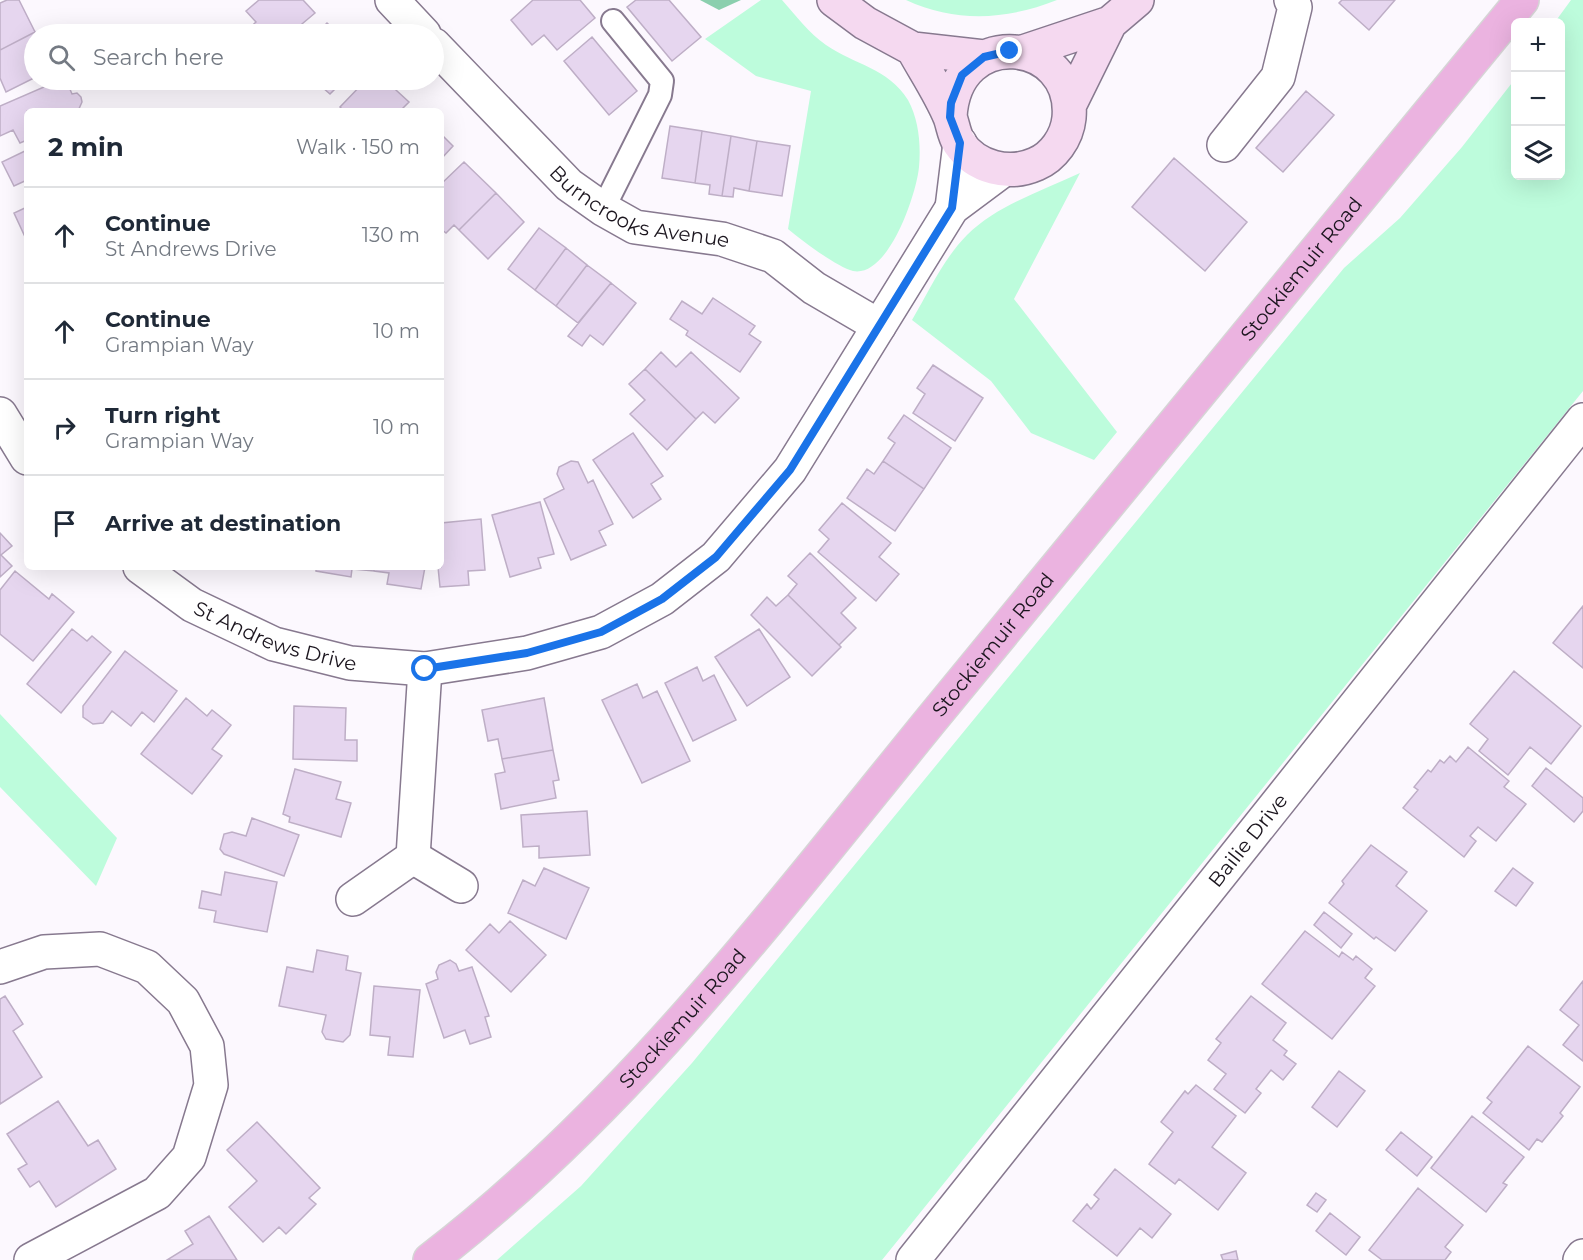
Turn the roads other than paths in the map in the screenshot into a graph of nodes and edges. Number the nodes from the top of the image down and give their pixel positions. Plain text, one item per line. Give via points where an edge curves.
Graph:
1 (392, 0) edge
2 (834, 0) edge
3 (1137, 0) edge
4 (1291, 0) edge
5 (1522, 0) edge
6 (613, 21) dead end
7 (1110, 23) junction
8 (415, 24) edge
9 (913, 49) junction
10 (1023, 52) junction
11 (444, 55) edge
12 (984, 57) junction
13 (1070, 104) junction
14 (955, 130) junction
15 (1224, 145) dead end
16 (1003, 170) junction
17 (952, 208) junction
18 (603, 209) junction
19 (879, 326) junction
20 (0, 414) edge
21 (1583, 420) edge
22 (24, 453) edge
23 (144, 570) edge
24 (425, 669) junction
25 (413, 857) junction
26 (461, 886) dead end
27 (353, 898) dead end
28 (0, 967) edge
29 (1583, 1256) edge
30 (31, 1260) edge
31 (430, 1260) edge
32 (913, 1260) edge
33 (1580, 1260) edge

1 - 8 street
2 - 9 street via 865,23
3 - 7 street
4 - 15 street via 1294,7 1278,77
5 - 31 main road, Stockiemuir Road via 802,879 666,1038 553,1155
6 - 18 lane via 662,81 660,94
7 - 10 street
7 - 13 street
9 - 12 street
9 - 14 street
10 - 12 street
10 - 13 street via 1049,66 1066,89
11 - 18 street, Burncrooks Avenue via 569,185
12 - 14 street via 958,82 951,103
13 - 16 street via 1069,122 1053,153 1021,170
14 - 16 street via 986,166
14 - 17 street, St Andrews Drive
16 - 17 street, St Andrews Drive
17 - 19 street, St Andrews Drive
18 - 19 street, Burncrooks Avenue via 635,226 722,239 773,256 814,288
19 - 24 street, St Andrews Drive via 790,470 716,557 671,592 601,632 527,653
20 - 22 street
21 - 32 street, Bailie Drive
23 - 24 street, St Andrews Drive via 192,605 274,644 350,663
24 - 25 street
25 - 26 street
25 - 27 street
28 - 30 street via 44,952 100,950 147,967 183,1001 208,1056 211,1085 189,1157 157,1193
29 - 33 street

